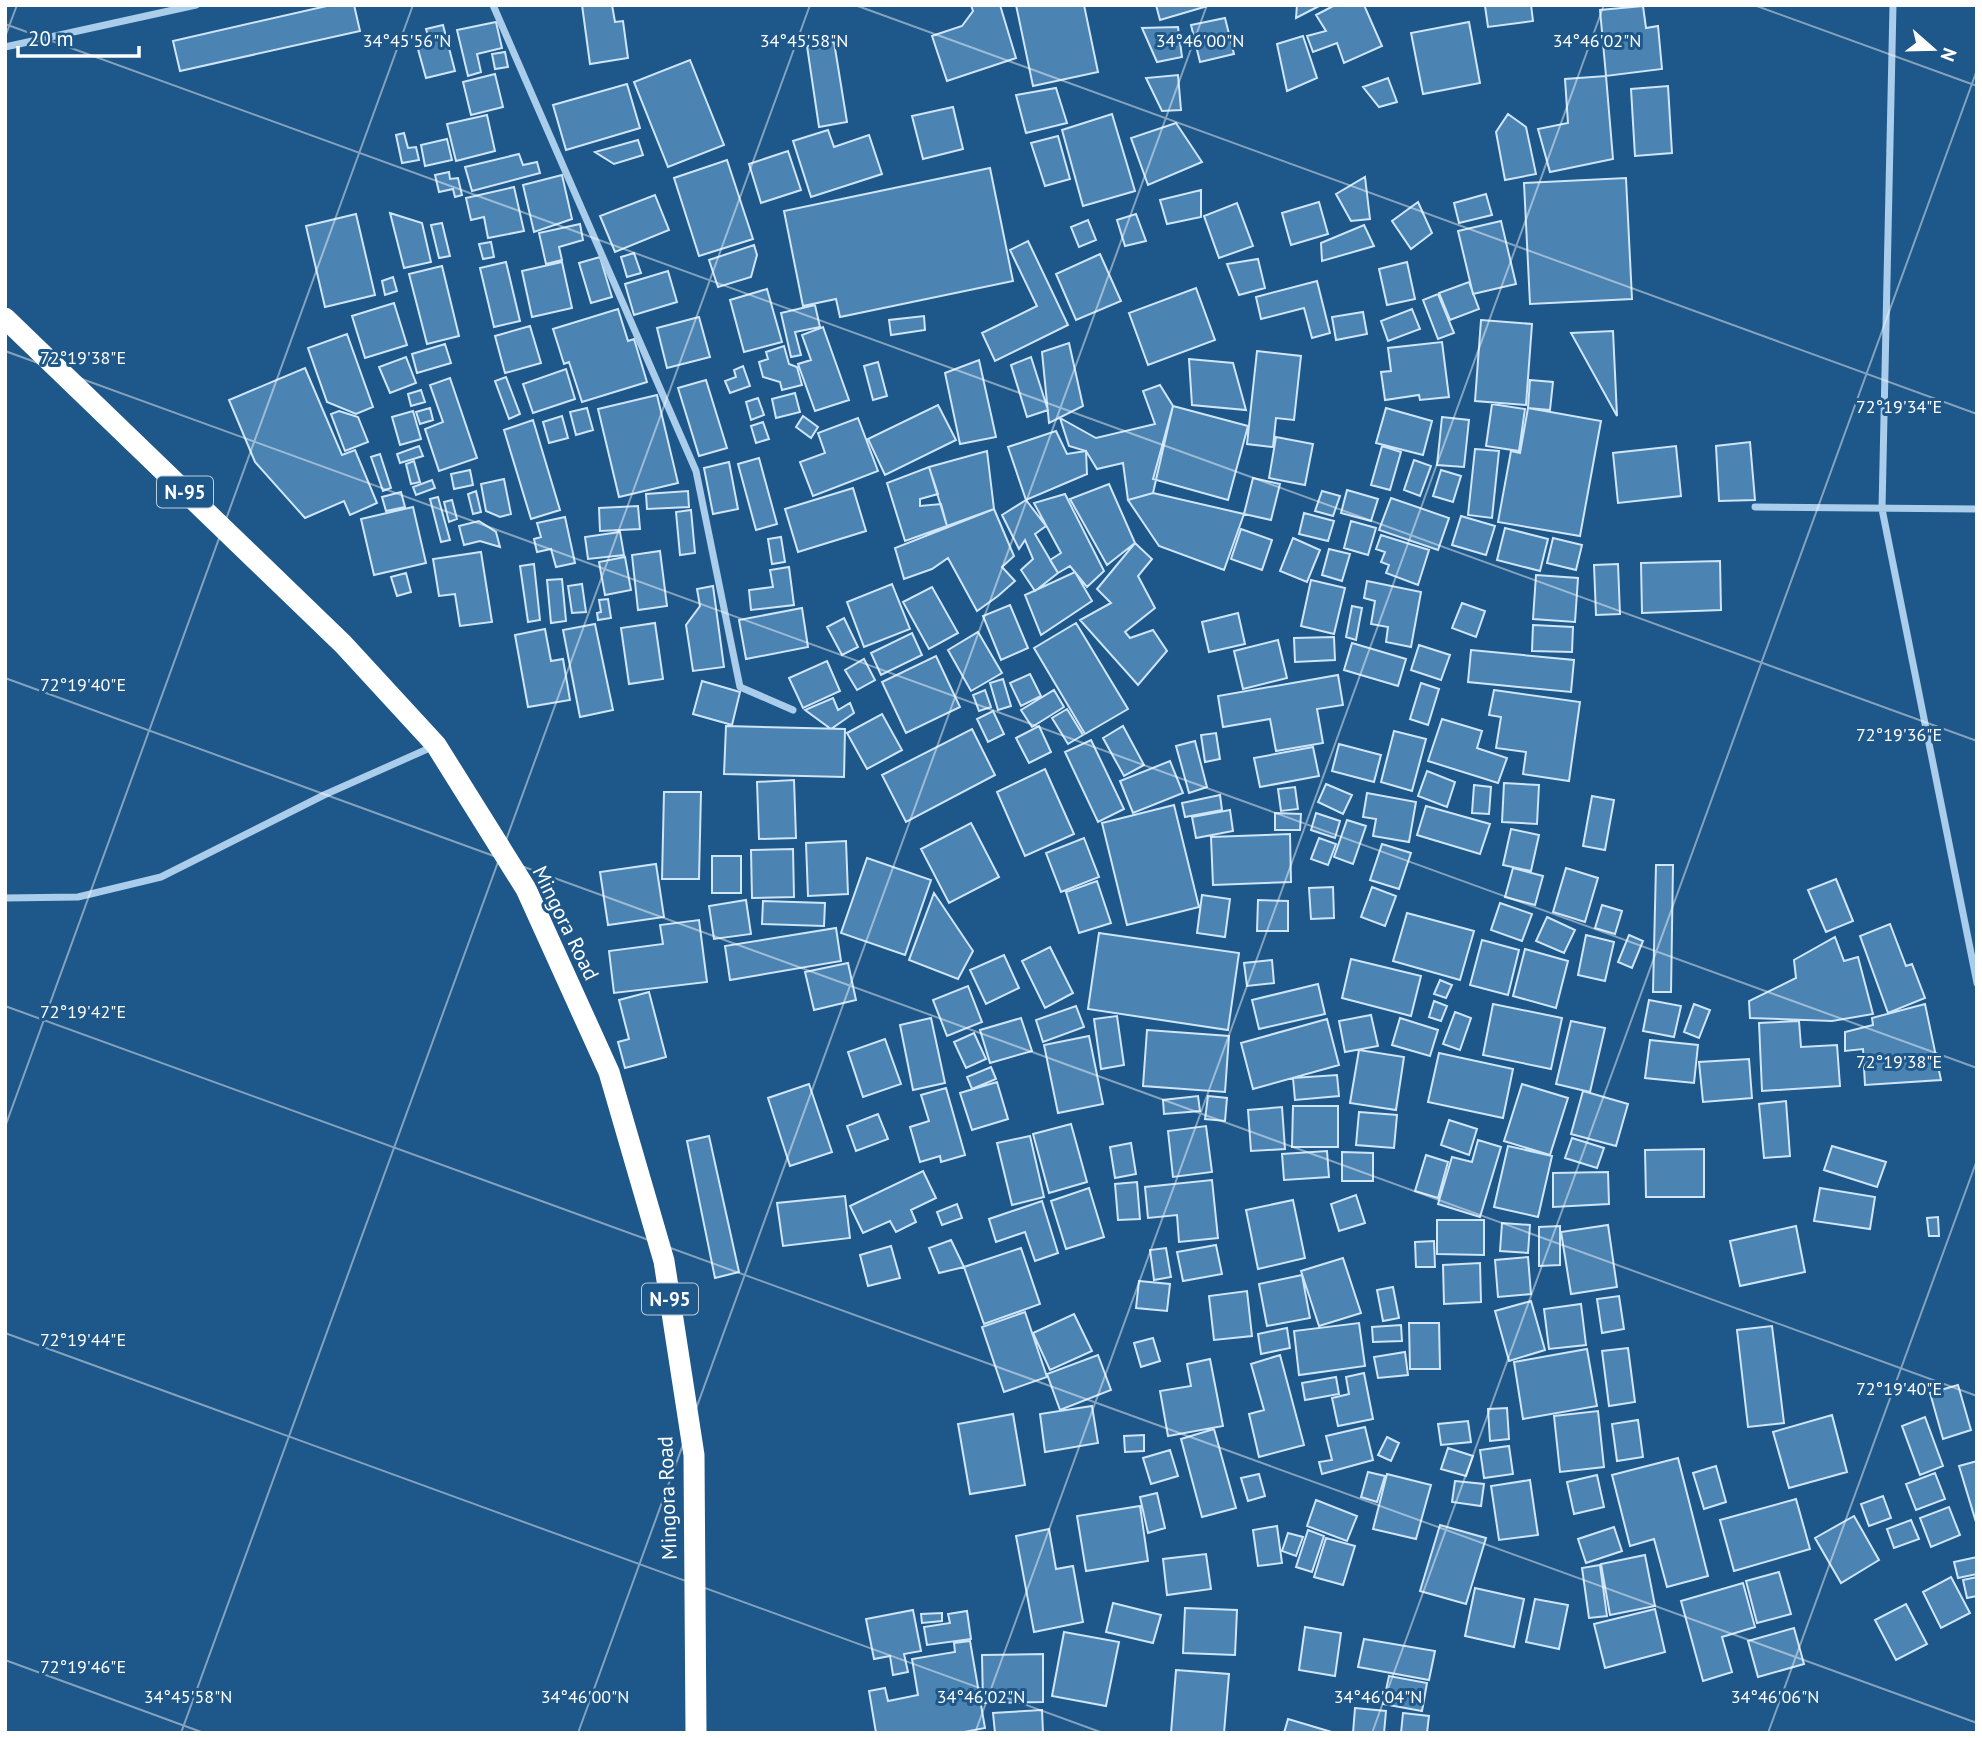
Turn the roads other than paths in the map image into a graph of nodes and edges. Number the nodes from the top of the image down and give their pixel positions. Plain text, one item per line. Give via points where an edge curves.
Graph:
1 (196, 5) edge
2 (493, 5) edge
3 (1893, 5) edge
4 (5, 47) edge
5 (5, 318) edge
6 (1755, 507) dead end
7 (1882, 509) junction
8 (1973, 510) edge
9 (793, 710) dead end
10 (436, 745) junction
11 (5, 898) edge
12 (1977, 983) edge
13 (696, 1733) edge

1 - 4 street
2 - 9 street via 696,471 740,687
3 - 7 street
5 - 10 highway, Mingora Road / N-95 via 344,644
6 - 7 street
7 - 8 street
7 - 12 street
10 - 11 street via 161,877 78,897
10 - 13 highway, Mingora Road / N-95 via 526,889 603,1060 664,1261 694,1455

